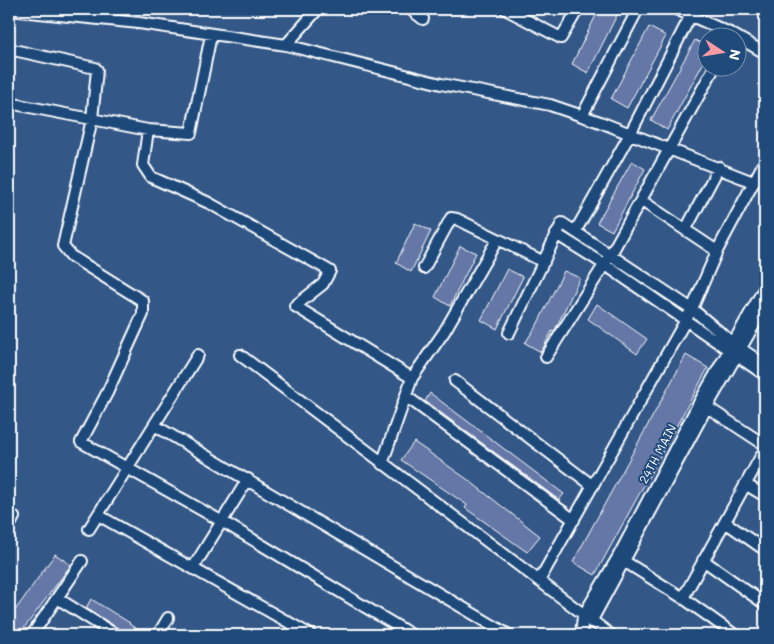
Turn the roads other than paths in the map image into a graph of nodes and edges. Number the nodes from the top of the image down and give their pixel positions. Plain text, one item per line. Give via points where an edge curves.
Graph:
1 (318, 9) edge
2 (410, 9) edge
3 (505, 9) edge
4 (578, 9) edge
5 (638, 9) edge
6 (676, 9) edge
7 (9, 10) edge
8 (58, 12) edge
9 (691, 15) junction
10 (423, 19) dead end
11 (716, 28) edge
12 (211, 35) junction
13 (746, 43) edge
14 (286, 45) junction
15 (9, 49) edge
16 (765, 53) edge
17 (708, 78) edge
18 (9, 103) edge
19 (582, 116) junction
20 (92, 119) junction
21 (148, 130) junction
22 (630, 134) junction
23 (668, 148) junction
24 (765, 161) edge
25 (719, 167) junction
26 (754, 182) junction
27 (642, 201) junction
28 (686, 228) junction
29 (575, 232) junction
30 (556, 234) junction
31 (497, 240) junction
32 (717, 251) junction
33 (612, 254) junction
34 (544, 262) junction
35 (604, 264) junction
36 (424, 268) dead end
37 (765, 287) edge
38 (765, 306) edge
39 (692, 309) junction
40 (686, 319) junction
41 (509, 333) dead end
42 (736, 350) junction
43 (198, 355) dead end
44 (240, 356) dead end
45 (546, 357) dead end
46 (765, 365) edge
47 (765, 375) edge
48 (412, 378) junction
49 (455, 381) dead end
50 (407, 397) junction
51 (707, 407) junction
52 (154, 425) junction
53 (765, 447) edge
54 (382, 464) junction
55 (128, 468) junction
56 (248, 480) junction
57 (745, 484) junction
58 (593, 486) junction
59 (765, 496) edge
60 (98, 515) junction
61 (574, 520) junction
62 (222, 522) junction
63 (725, 522) junction
64 (89, 529) dead end
65 (765, 550) edge
66 (622, 559) junction
67 (703, 560) junction
68 (82, 561) dead end
69 (193, 568) junction
70 (539, 581) junction
71 (57, 598) junction
72 (683, 598) junction
73 (765, 604) edge
74 (168, 618) dead end
75 (587, 619) junction
76 (35, 634) edge
77 (116, 635) edge
78 (158, 635) edge
79 (311, 635) edge
80 (412, 635) edge
81 (509, 635) edge
82 (581, 635) edge
83 (611, 635) edge
84 (735, 635) edge

1 - 14 street
2 - 10 street
3 - 4 street via 561,38
5 - 19 street
6 - 9 street
7 - 8 street
8 - 12 street
9 - 11 street
9 - 22 street
12 - 14 street
12 - 21 street via 191,133
13 - 16 street
14 - 19 street via 441,84 550,105
15 - 20 street via 95,68 98,78
17 - 23 street
18 - 20 street
19 - 22 street
20 - 21 street
20 - 55 street via 63,246 71,256 139,296 143,300 143,314 81,442
21 - 48 street via 143,165 152,177 209,203 330,271 322,284 295,306
22 - 23 street
22 - 29 street
23 - 25 street
23 - 27 street
24 - 26 street
25 - 26 street
25 - 28 street
26 - 32 street
27 - 28 street
27 - 33 street
28 - 32 street
29 - 30 street via 562,224
29 - 33 street
30 - 34 street
30 - 35 street
31 - 34 street
31 - 36 street via 451,218
31 - 48 street via 444,332
32 - 39 street
33 - 35 street
33 - 39 street
34 - 41 street
35 - 40 street
35 - 45 street
37 - 42 street, 24TH MAIN
38 - 42 street
39 - 40 street
39 - 42 street
40 - 42 street
40 - 58 street
42 - 46 street
42 - 47 street
42 - 51 street
42 - 66 street, 24TH MAIN via 700,401
43 - 52 street
44 - 54 street
48 - 50 street
49 - 58 street
50 - 54 street
50 - 61 street
51 - 53 street
51 - 66 street
52 - 55 street
52 - 56 street
53 - 57 street
54 - 70 street
55 - 60 street
55 - 62 street
56 - 62 street
56 - 81 street
57 - 59 street
57 - 63 street
58 - 61 street
60 - 64 street
60 - 69 street
61 - 70 street
62 - 69 street
62 - 80 street
63 - 65 street
63 - 67 street
66 - 72 street
66 - 75 street, 24TH MAIN
67 - 72 street
67 - 73 street
68 - 71 street
69 - 79 street
70 - 75 street
71 - 76 street
71 - 77 street
72 - 84 street
74 - 78 street
75 - 82 street, 24TH MAIN
75 - 83 street

